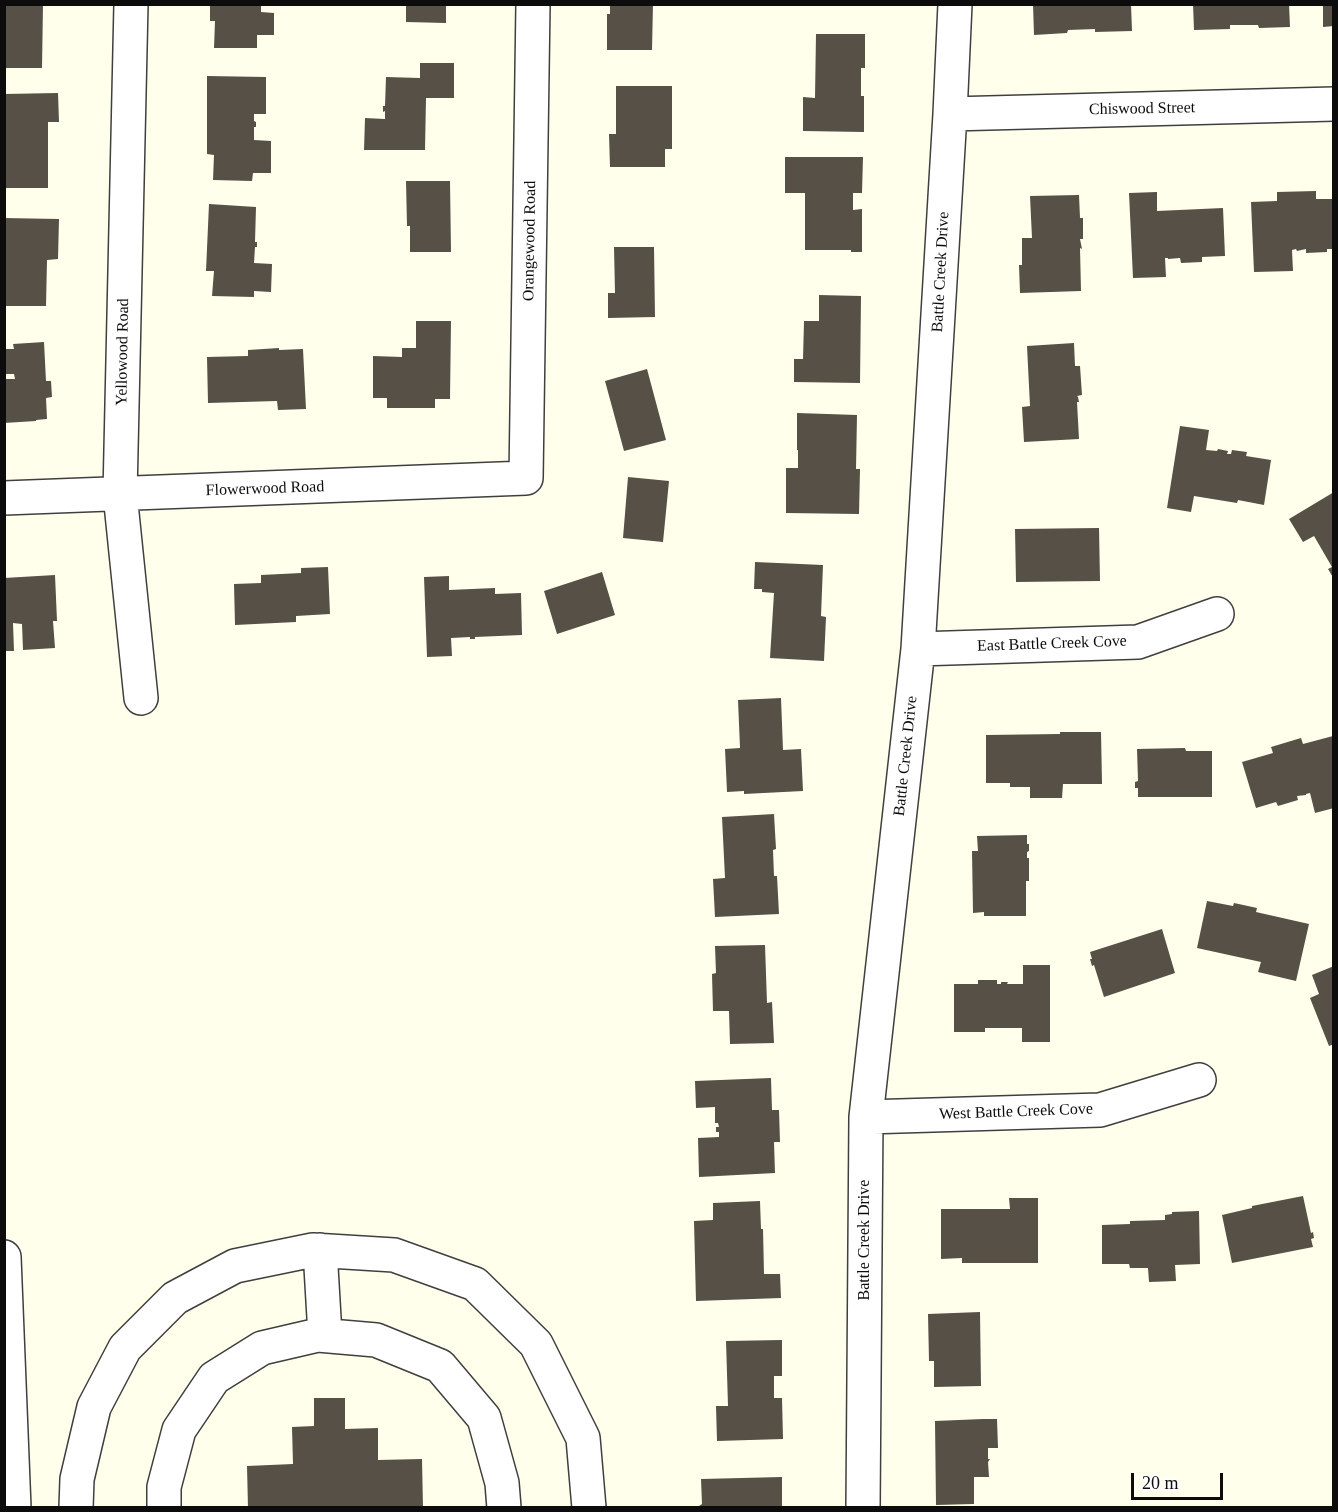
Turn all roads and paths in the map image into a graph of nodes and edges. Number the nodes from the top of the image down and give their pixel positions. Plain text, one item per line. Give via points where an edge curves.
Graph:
1 (131, 4) edge
2 (533, 4) edge
3 (955, 4) edge
4 (1334, 104) edge
5 (950, 114) junction
6 (526, 478) joint
7 (120, 494) junction
8 (4, 498) edge
9 (1217, 614) dead end
10 (918, 649) junction
11 (141, 698) dead end
12 (1199, 1080) dead end
13 (866, 1117) junction
14 (320, 1250) junction
15 (4, 1257) edge
16 (325, 1335) junction
17 (14, 1508) edge
18 (76, 1508) edge
19 (164, 1508) edge
20 (504, 1508) edge
21 (589, 1508) edge
22 (863, 1508) edge

1 - 7 street, Yellowood Road
2 - 6 street, Orangewood Road
3 - 5 street, Battle Creek Drive
4 - 5 street, Chiswood Street
5 - 10 street, Battle Creek Drive
6 - 7 street, Flowerwood Road
7 - 8 street, Flowerwood Road
7 - 11 street, Yellowood Road
9 - 10 street, East Battle Creek Cove via 1138,642
10 - 13 street, Battle Creek Drive
12 - 13 street, West Battle Creek Cove via 1100,1110
13 - 22 street, Battle Creek Drive
14 - 16 street
14 - 18 street via 235,1266 175,1298 125,1348 94,1407 77,1479
14 - 21 street via 394,1256 475,1284 536,1344 583,1438
15 - 17 street
16 - 19 street via 262,1348 214,1378 179,1430 164,1487
16 - 20 street via 376,1340 440,1366 484,1418 502,1483

